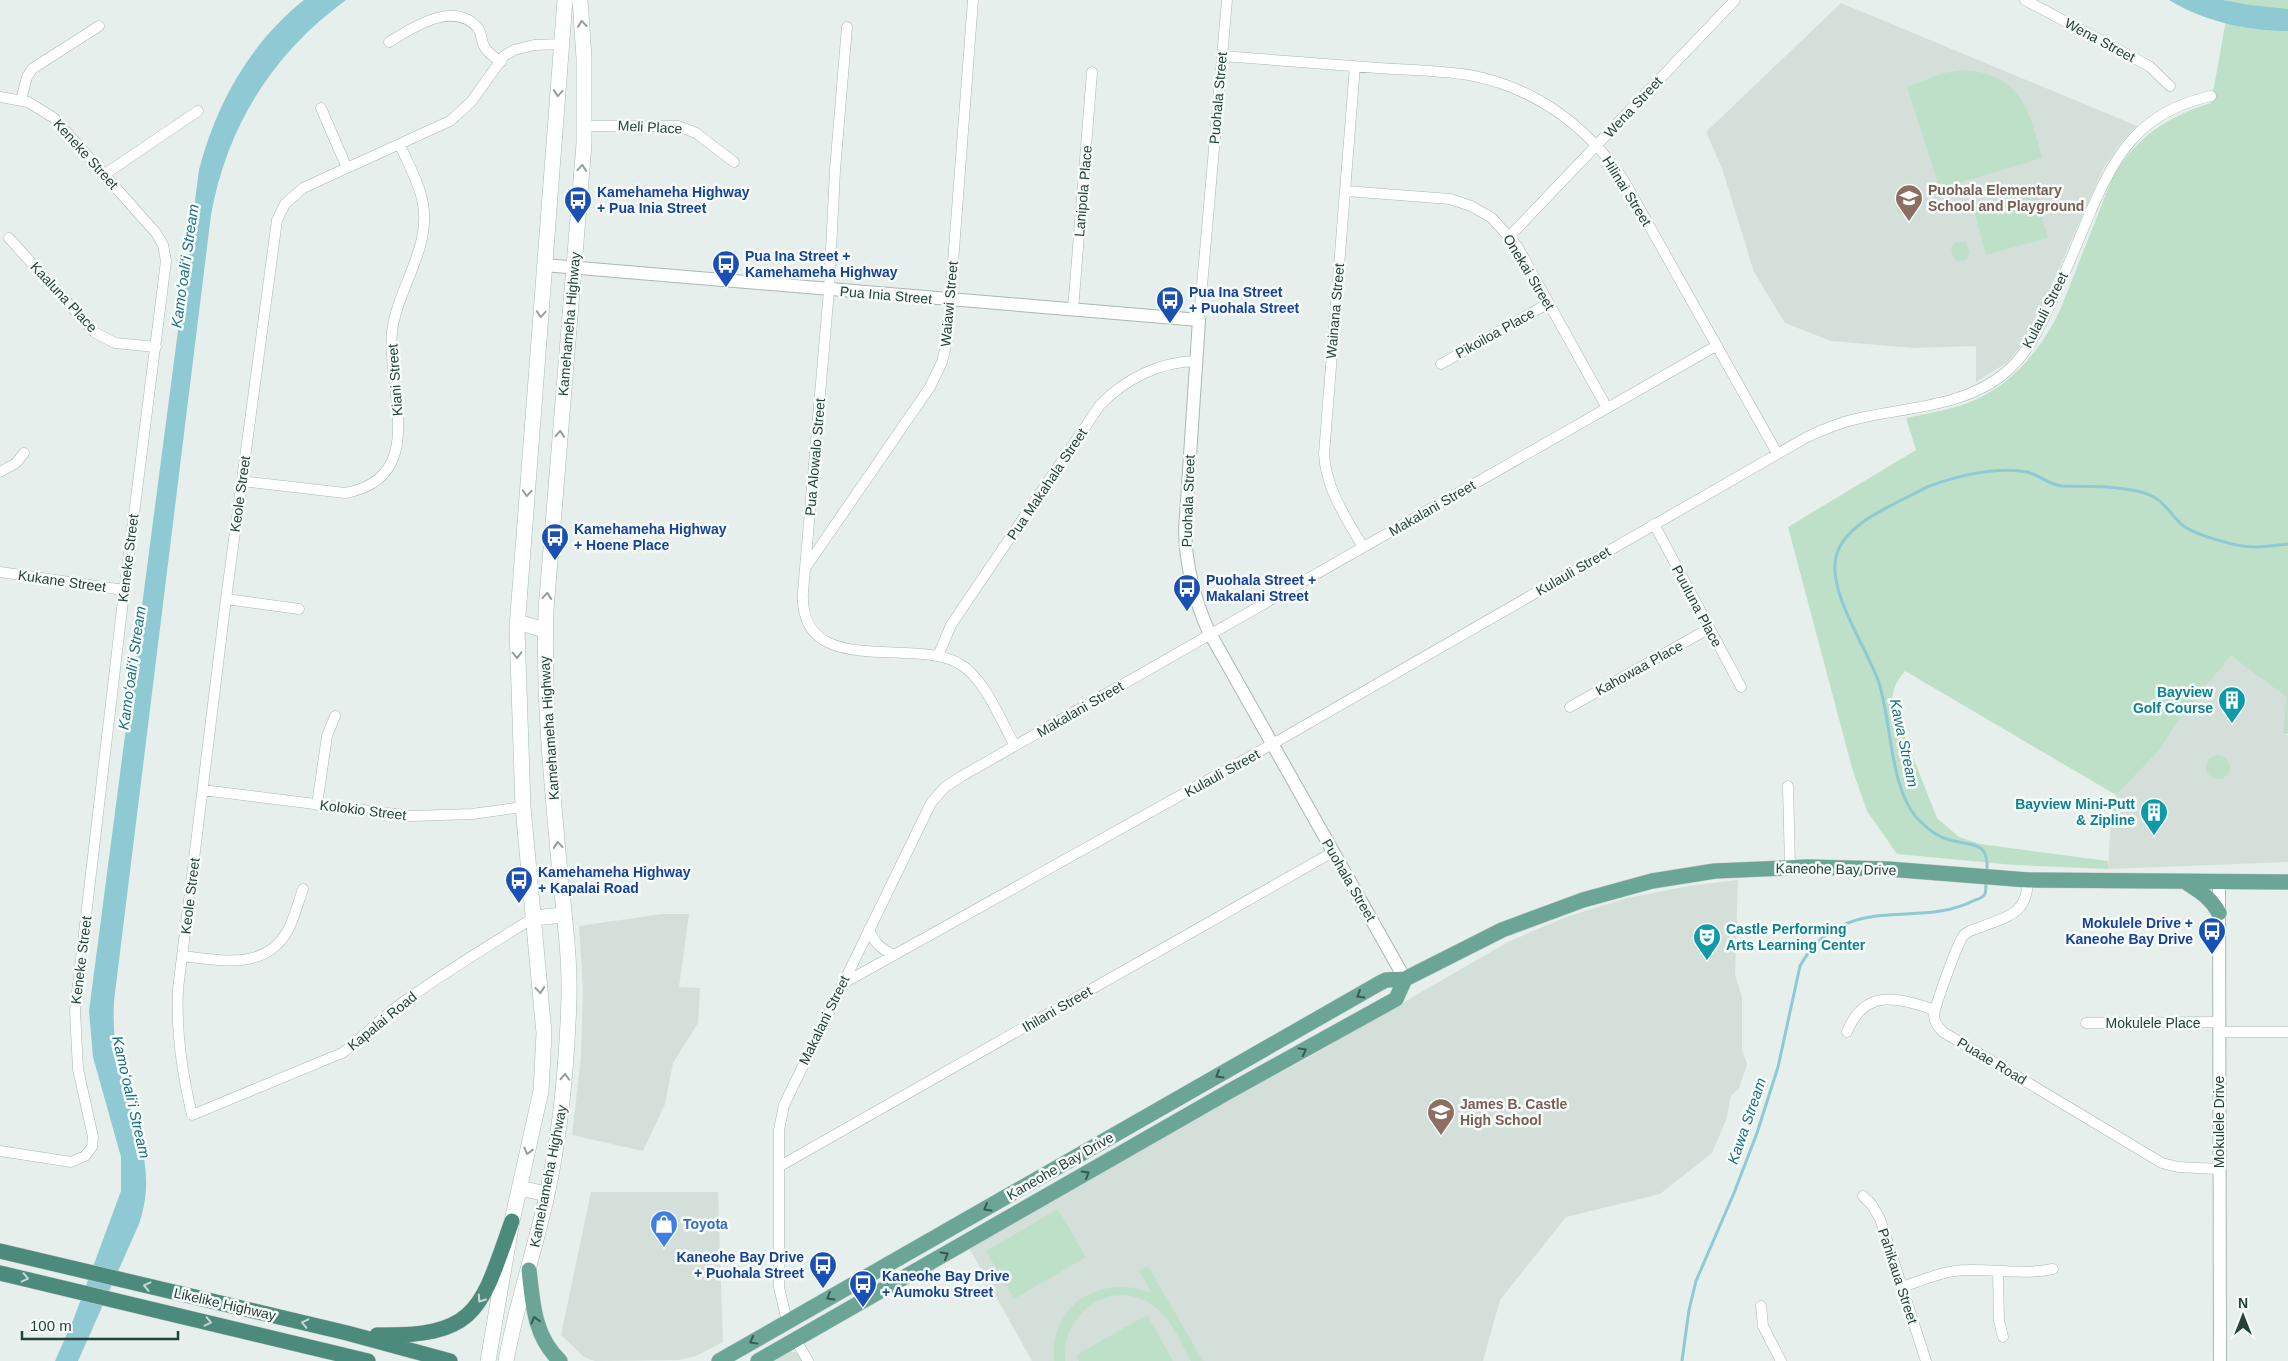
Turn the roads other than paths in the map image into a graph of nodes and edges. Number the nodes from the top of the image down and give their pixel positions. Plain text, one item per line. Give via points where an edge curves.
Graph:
1 (565, 0) edge
2 (580, 0) edge
3 (974, 0) edge
4 (1227, 0) edge
5 (1735, 0) edge
6 (2025, 0) edge
7 (99, 26) dead end
8 (847, 27) dead end
9 (389, 42) dead end
10 (562, 44) junction
11 (584, 49) junction
12 (1222, 56) junction
13 (501, 62) junction
14 (1355, 66) junction
15 (1092, 72) dead end
16 (2170, 86) dead end
17 (0, 96) edge
18 (2211, 96) dead end
19 (21, 100) junction
20 (321, 108) dead end
21 (198, 111) dead end
22 (584, 126) junction
23 (400, 145) junction
24 (1597, 145) junction
25 (734, 162) dead end
26 (347, 168) junction
27 (105, 174) junction
28 (1346, 191) junction
29 (1510, 236) junction
30 (9, 238) dead end
31 (544, 265) junction
32 (574, 269) junction
33 (829, 290) junction
34 (949, 300) junction
35 (1549, 303) junction
36 (1073, 310) junction
37 (1199, 320) junction
38 (1716, 346) junction
39 (156, 348) junction
40 (1196, 361) junction
41 (1441, 364) dead end
42 (1607, 408) junction
43 (24, 453) dead end
44 (1777, 453) junction
45 (0, 472) edge
46 (242, 481) junction
47 (1654, 524) junction
48 (1363, 547) junction
49 (805, 568) junction
50 (0, 572) edge
51 (124, 590) junction
52 (226, 599) junction
53 (300, 609) dead end
54 (517, 622) junction
55 (1708, 629) junction
56 (545, 630) junction
57 (1211, 635) junction
58 (938, 656) junction
59 (1741, 687) dead end
60 (1570, 707) dead end
61 (335, 716) dead end
62 (1272, 744) junction
63 (1015, 746) junction
64 (1788, 786) dead end
65 (203, 790) junction
66 (317, 805) junction
67 (523, 807) junction
68 (1333, 852) junction
69 (1790, 867) junction
70 (2028, 880) junction
71 (2186, 882) junction
72 (2220, 882) junction
73 (2288, 882) edge
74 (303, 889) dead end
75 (2219, 913) junction
76 (564, 915) junction
77 (533, 918) junction
78 (869, 929) junction
79 (894, 955) junction
80 (182, 956) junction
81 (1405, 979) junction
82 (842, 984) junction
83 (1935, 1010) junction
84 (2086, 1023) dead end
85 (2219, 1027) junction
86 (1847, 1032) dead end
87 (2288, 1032) edge
88 (1271, 1046) junction
89 (1281, 1063) junction
90 (192, 1115) joint
91 (0, 1151) edge
92 (780, 1166) junction
93 (2218, 1169) junction
94 (519, 1188) junction
95 (547, 1194) junction
96 (1863, 1196) dead end
97 (512, 1221) junction
98 (0, 1251) edge
99 (2053, 1269) dead end
100 (529, 1270) junction
101 (1998, 1271) junction
102 (0, 1273) edge
103 (1902, 1288) junction
104 (1761, 1306) dead end
105 (787, 1322) junction
106 (353, 1334) junction
107 (2002, 1337) dead end
108 (796, 1340) junction
109 (368, 1361) edge
110 (450, 1361) edge
111 (488, 1361) edge
112 (506, 1361) edge
113 (560, 1361) edge
114 (719, 1361) edge
115 (758, 1361) edge
116 (808, 1361) edge
117 (1781, 1361) edge
118 (1926, 1361) edge
119 (2220, 1361) edge

1 - 10 main road, Kamehameha Highway
11 -> 2 main road, Kamehameha Highway
3 - 34 street, Waiawi Street
4 - 12 street, Puohala Street
5 - 24 street, Wena Street
6 - 16 street, Wena Street via 2149,66
7 - 19 street via 32,69
8 - 33 street, Pua Alowalo Street
9 - 13 street via 438,13 452,12 475,24 486,50
10 - 11 main road
10 - 13 street, Keole Street via 520,47 504,56
10 -> 31 main road, Kamehameha Highway
11 - 22 main road, Kamehameha Highway
12 - 14 street, Hilinai Street
12 - 37 street, Puohala Street
13 - 23 street, Keole Street via 458,115
14 - 24 street, Hilinai Street via 1451,73 1505,85 1556,110
14 - 28 street, Wainana Street
15 - 36 street, Lanipola Place
17 - 19 street, Keneke Street
18 - 44 street, Kulauli Street via 2188,102 2164,114 2136,134 2117,157 2038,331 2024,354 2005,373 1971,393 1840,424
19 - 27 street, Keneke Street via 54,118
20 - 26 street
21 - 27 street
22 - 25 street, Meli Place via 678,126 696,133
32 -> 22 main road, Kamehameha Highway
23 - 26 street, Keole Street
23 - 46 street, Kiani Street via 422,196 424,222 422,240 392,333 399,431 393,459 375,481 345,493
24 - 29 street, Wena Street
24 - 38 street, Hilinai Street via 1622,179
26 - 46 street, Keole Street via 296,192 277,220
27 - 39 street, Keneke Street via 156,233 165,252
28 - 29 street, Onekai Street via 1450,199 1481,211
28 - 48 street, Wainana Street via 1324,454 1332,491
29 - 35 street, Onekai Street
30 - 39 street, Kaaluna Place via 94,332 115,343
31 - 32 street, Pua Inia Street
31 -> 54 main road, Kamehameha Highway
32 - 33 street, Pua Inia Street
56 -> 32 main road, Kamehameha Highway
33 - 34 street, Pua Inia Street
33 - 49 street, Pua Alowalo Street
34 - 36 street, Pua Inia Street
34 - 49 street, Waiawi Street via 945,352 934,380
35 - 41 street, Pikoiloa Place
35 - 42 street, Onekai Street
36 - 37 street, Pua Inia Street
37 - 40 street, Puohala Street
38 - 42 street, Makalani Street
38 - 44 street, Hilinai Street
39 - 51 street, Keneke Street
40 - 57 street, Puohala Street via 1185,546 1194,595
40 - 58 street, Pua Makahala Street via 1160,366 1124,386 1100,405 951,625
42 - 48 street, Makalani Street
43 - 45 street via 16,463
44 - 47 street, Kulauli Street
46 - 52 street, Keole Street
47 - 55 street, Puuluna Place
47 - 62 street, Kulauli Street
48 - 57 street, Makalani Street
49 - 58 street, Pua Alowalo Street via 803,601 806,617 826,642 849,650
50 - 51 street, Kukane Street
51 - 91 street, Keneke Street via 75,1010 78,1069 93,1142 86,1156 70,1162
52 - 53 street
52 - 65 street, Keole Street
54 - 56 main road
54 -> 67 main road, Kamehameha Highway
55 - 59 street, Puuluna Place
55 - 60 street, Kahowaa Place
76 -> 56 main road, Kamehameha Highway via 546,722
57 - 62 street, Puohala Street
57 - 63 street, Makalani Street
58 - 63 street, Pua Alowalo Street via 961,664 975,676
61 - 66 street via 327,736
62 - 68 street, Puohala Street
62 - 79 street, Kulauli Street
63 - 78 street, Makalani Street via 953,781 937,795
64 - 69 street
65 - 66 street, Kolokio Street
65 - 80 street, Keole Street
66 - 67 street, Kolokio Street via 429,816
67 - 77 main road, Kamehameha Highway
68 - 81 street, Puohala Street
68 - 92 street, Ihilani Street
69 - 70 main road, Kaneohe Bay Drive via 1888,869
69 - 81 main road, Kaneohe Bay Drive via 1683,876 1591,897 1502,930
70 - 71 main road, Kaneohe Bay Drive
70 - 83 street via 2027,895 2018,910 1962,936
71 - 72 main road, Kaneohe Bay Drive
71 - 75 main road via 2206,894
72 - 73 main road, Kaneohe Bay Drive
72 - 75 street, Mokulele Drive
74 - 80 street via 286,933 266,953 240,962
75 - 85 street, Mokulele Drive
76 - 77 main road
95 -> 76 main road, Kamehameha Highway via 564,1083 569,996
77 - 90 street, Kapalai Road via 437,978 396,1007 342,1053
77 -> 94 main road, Kamehameha Highway via 544,1033 541,1091
78 - 79 street via 877,944
78 - 82 street, Makalani Street
79 - 82 street, Kulauli Street
80 - 90 street, Keole Street via 177,1008 178,1042
81 -> 88 main road, Kaneohe Bay Drive via 1386,980
89 -> 81 main road, Kaneohe Bay Drive via 1396,999
82 - 92 street, Makalani Street via 784,1105 779,1130
83 - 86 street via 1905,1000 1882,999 1860,1011
83 - 93 street, Puaae Road via 1935,1021 1943,1032 2155,1159 2178,1167
84 - 85 street, Mokulele Place
85 - 87 street, Mokulele Place
85 - 93 street, Mokulele Drive
88 - 89 main road
88 -> 105 main road, Kaneohe Bay Drive
108 -> 89 main road, Kaneohe Bay Drive
92 - 105 street, Makalani Street via 779,1287
93 - 119 street, Mokulele Drive
94 - 95 main road
94 - 97 main road, Kamehameha Highway
95 - 100 main road, Kamehameha Highway
96 - 103 street, Pahikaua Street via 1880,1219
97 -> 106 highway via 489,1287 464,1319 422,1334
97 - 111 main road, Kamehameha Highway
106 -> 98 highway, Likelike Highway
99 - 101 street via 2028,1273
100 - 112 main road, Kamehameha Highway
113 -> 100 main road via 546,1345 536,1325
101 - 103 street via 1949,1272
101 - 107 street
102 -> 109 highway, Likelike Highway
103 - 118 street, Pahikaua Street
104 - 117 street via 1762,1326
105 - 108 main road
105 -> 114 main road, Kaneohe Bay Drive
106 - 110 highway, Likelike Highway
108 - 115 main road, Kaneohe Bay Drive
108 - 116 street

